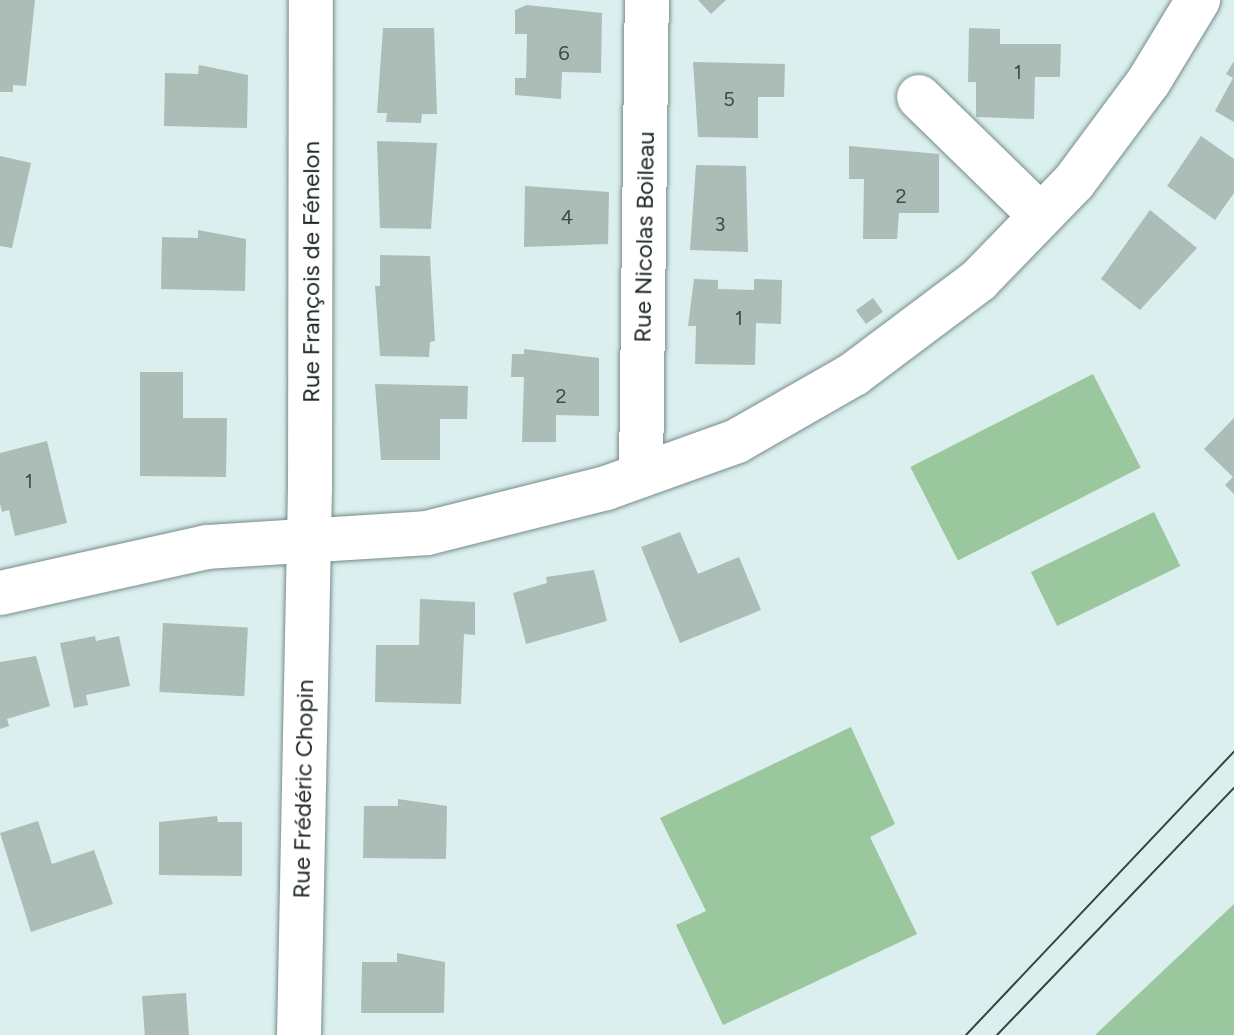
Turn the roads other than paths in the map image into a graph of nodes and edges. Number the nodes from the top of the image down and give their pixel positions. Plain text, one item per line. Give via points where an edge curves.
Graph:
1 (311, 0) edge
2 (647, 0) edge
3 (1198, 0) edge
4 (919, 97) dead end
5 (1041, 216) junction
6 (641, 475) junction
7 (308, 543) junction
8 (0, 593) edge
9 (299, 1035) edge

1 - 7 street, Rue François de Fénelon
2 - 6 street, Rue Nicolas Boileau
3 - 5 street via 1149,81 1074,182
4 - 5 street
5 - 6 street via 979,280 854,374 737,441
6 - 7 street via 427,533
7 - 8 street via 207,547
7 - 9 street, Rue Frédéric Chopin

